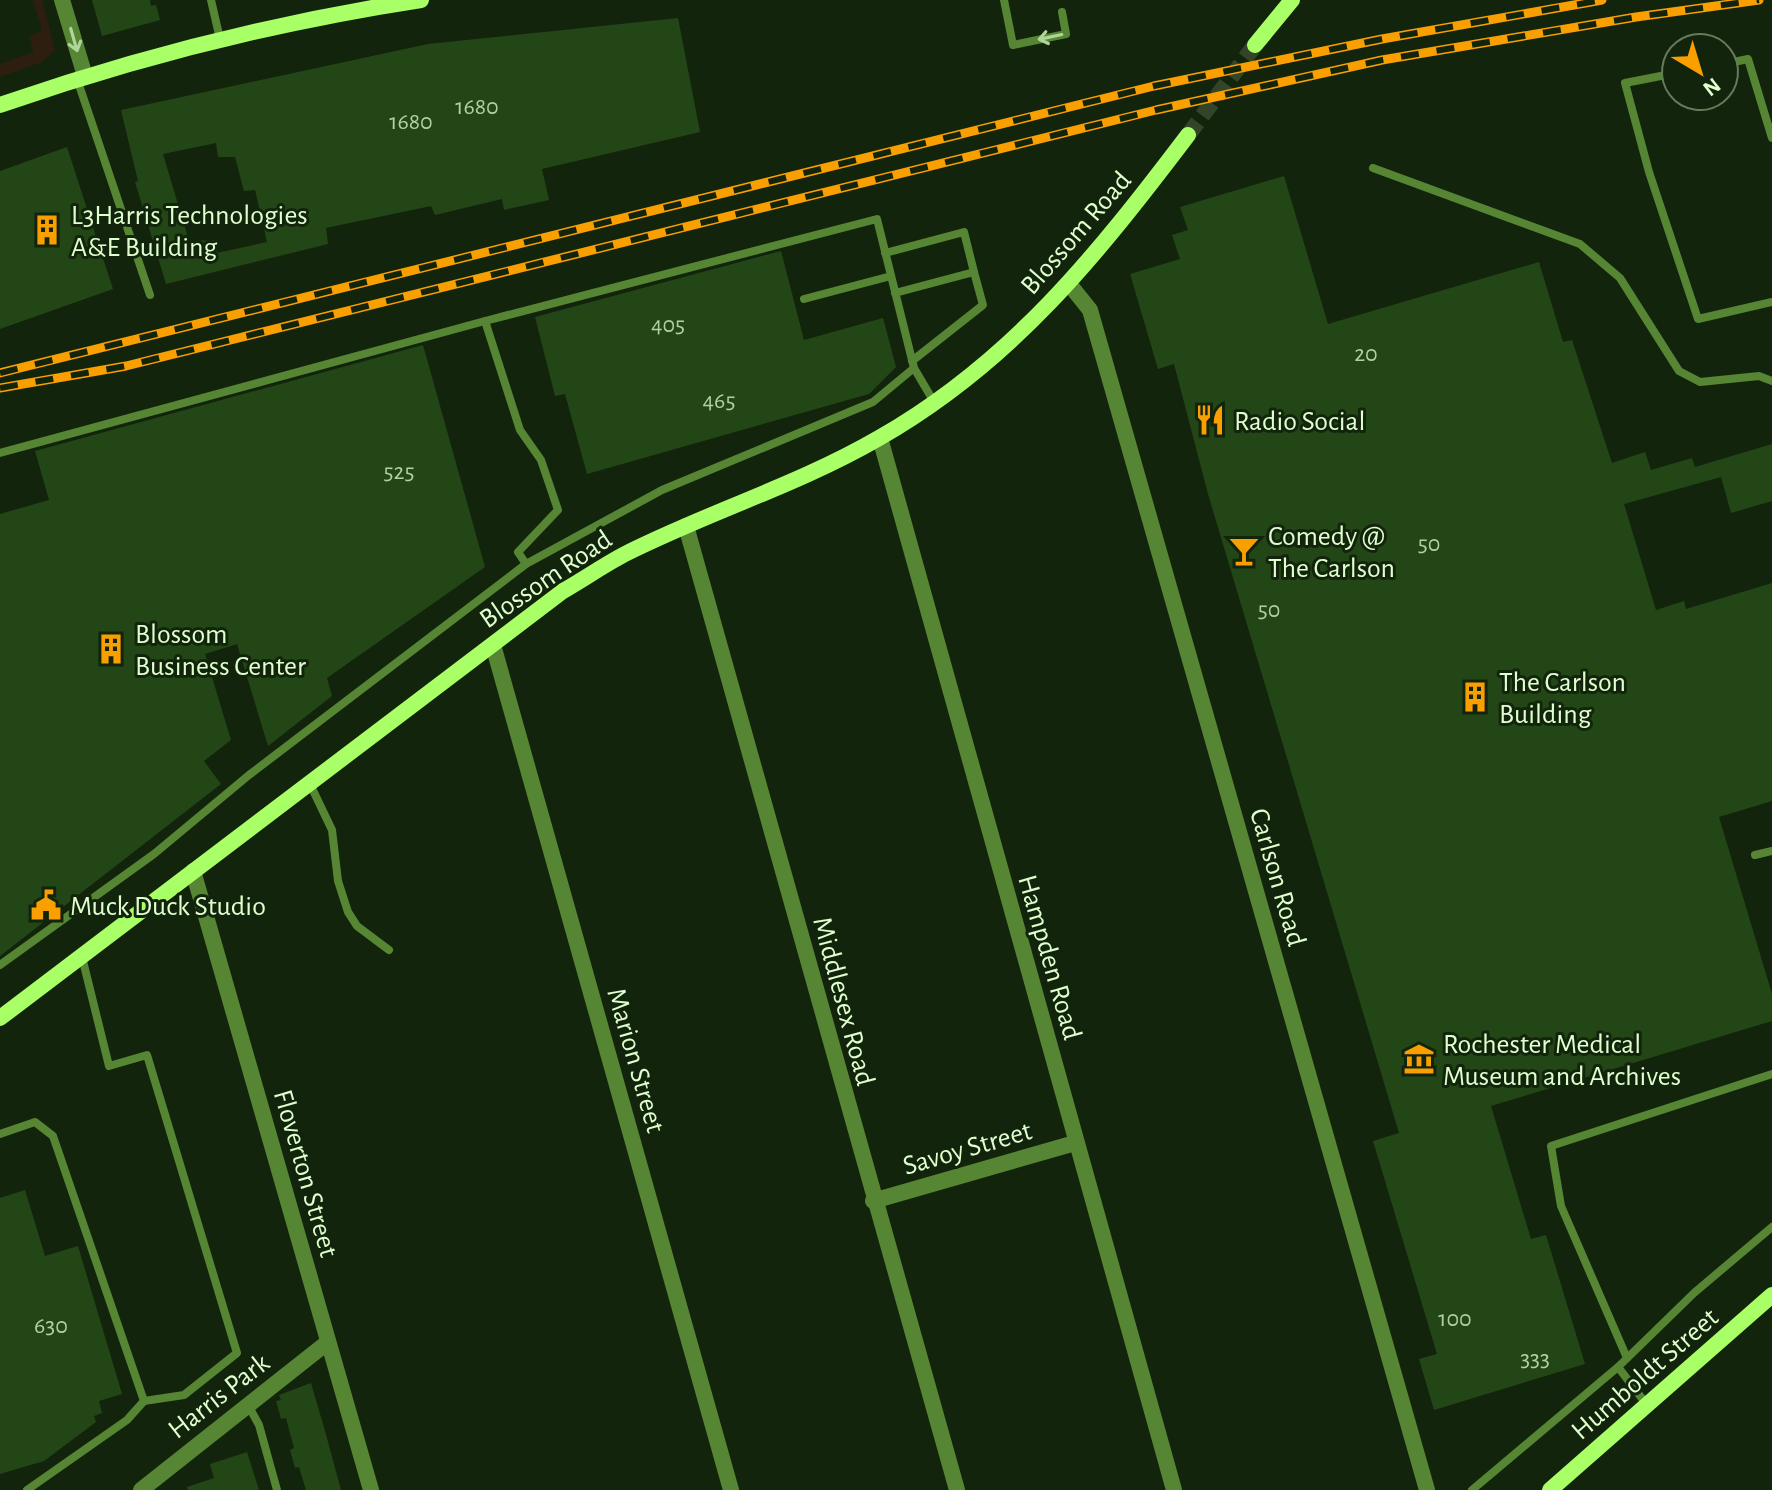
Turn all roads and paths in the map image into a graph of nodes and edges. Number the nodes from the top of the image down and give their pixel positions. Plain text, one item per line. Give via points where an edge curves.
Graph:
1 (62, 0) edge
2 (211, 0) edge
3 (421, 0) edge
4 (1004, 0) edge
5 (1292, 0) edge
6 (1062, 12) dead end
7 (220, 39) junction
8 (1255, 45) tunnel mouth
9 (1740, 61) edge
10 (1660, 76) edge
11 (81, 77) junction
12 (0, 105) edge
13 (1188, 135) tunnel mouth
14 (1772, 138) edge
15 (1373, 168) dead end
16 (885, 253) junction
17 (974, 272) junction
18 (891, 276) junction
19 (1070, 285) junction
20 (895, 293) junction
21 (150, 295) dead end
22 (804, 299) dead end
23 (1772, 303) edge
24 (485, 321) junction
25 (913, 364) junction
26 (1772, 381) edge
27 (935, 403) junction
28 (880, 438) junction
29 (0, 453) edge
30 (686, 526) junction
31 (526, 564) junction
32 (493, 645) junction
33 (309, 783) junction
34 (1772, 851) edge
35 (1755, 855) dead end
36 (193, 871) junction
37 (389, 950) dead end
38 (82, 957) junction
39 (0, 965) edge
40 (0, 1018) edge
41 (1772, 1074) edge
42 (0, 1134) edge
43 (1075, 1143) junction
44 (873, 1201) junction
45 (1772, 1227) edge
46 (1772, 1295) edge
47 (328, 1342) junction
48 (1627, 1358) junction
49 (1618, 1367) junction
50 (144, 1401) junction
51 (248, 1405) junction
52 (1647, 1405) junction
53 (27, 1490) edge
54 (141, 1490) edge
55 (277, 1490) edge
56 (371, 1490) edge
57 (731, 1490) edge
58 (957, 1490) edge
59 (1174, 1490) edge
60 (1427, 1490) edge
61 (1472, 1490) edge
62 (1550, 1490) edge

1 -> 11 street
2 - 7 lane
3 - 7 street
6 -> 4 lane via 1066,34 1013,45
5 - 8 street
7 - 11 street
9 - 14 lane via 1748,59
10 - 23 lane via 1625,83 1698,319
11 - 12 street
11 - 21 lane
13 - 19 street, Blossom Road
15 - 26 lane via 1580,244 1620,278 1679,371 1700,382 1759,376
16 - 17 lane via 964,232
16 - 18 lane
16 - 24 lane via 877,219
17 - 20 lane
17 - 25 lane via 983,305
18 - 20 lane
18 - 22 lane
19 - 27 street, Blossom Road
19 - 60 street, Carlson Road via 1090,310
20 - 25 lane
24 - 29 lane
24 - 31 lane via 520,430 541,460 558,510 518,552
25 - 27 lane
25 - 31 lane via 873,402 662,490
27 - 28 street, Blossom Road
28 - 30 street, Blossom Road via 806,476
28 - 43 street, Hampden Road
30 - 32 street, Blossom Road via 563,591
30 - 44 street, Middlesex Road
31 - 39 lane via 154,854
32 - 33 street, Blossom Road
32 - 57 street, Marion Street
33 - 36 street, Blossom Road
33 - 37 lane via 332,830 348,912 357,926
34 - 35 lane
36 - 38 street, Blossom Road
36 - 47 street, Floverton Street
38 - 40 street, Blossom Road
38 - 50 lane via 109,1066 147,1055 237,1353 184,1395
41 - 48 lane via 1551,1146 1561,1206
42 - 50 lane via 35,1122 53,1136
43 - 44 street, Savoy Street
43 - 59 street, Hampden Road
44 - 58 street, Middlesex Road
45 - 48 lane
46 - 52 street, Humboldt Street
47 - 51 street, Harris Park
47 - 56 street, Floverton Street
48 - 49 lane
49 - 52 lane
49 - 61 lane
50 - 53 lane via 127,1420
51 - 54 street, Harris Park
51 - 55 lane
52 - 62 street, Humboldt Street

